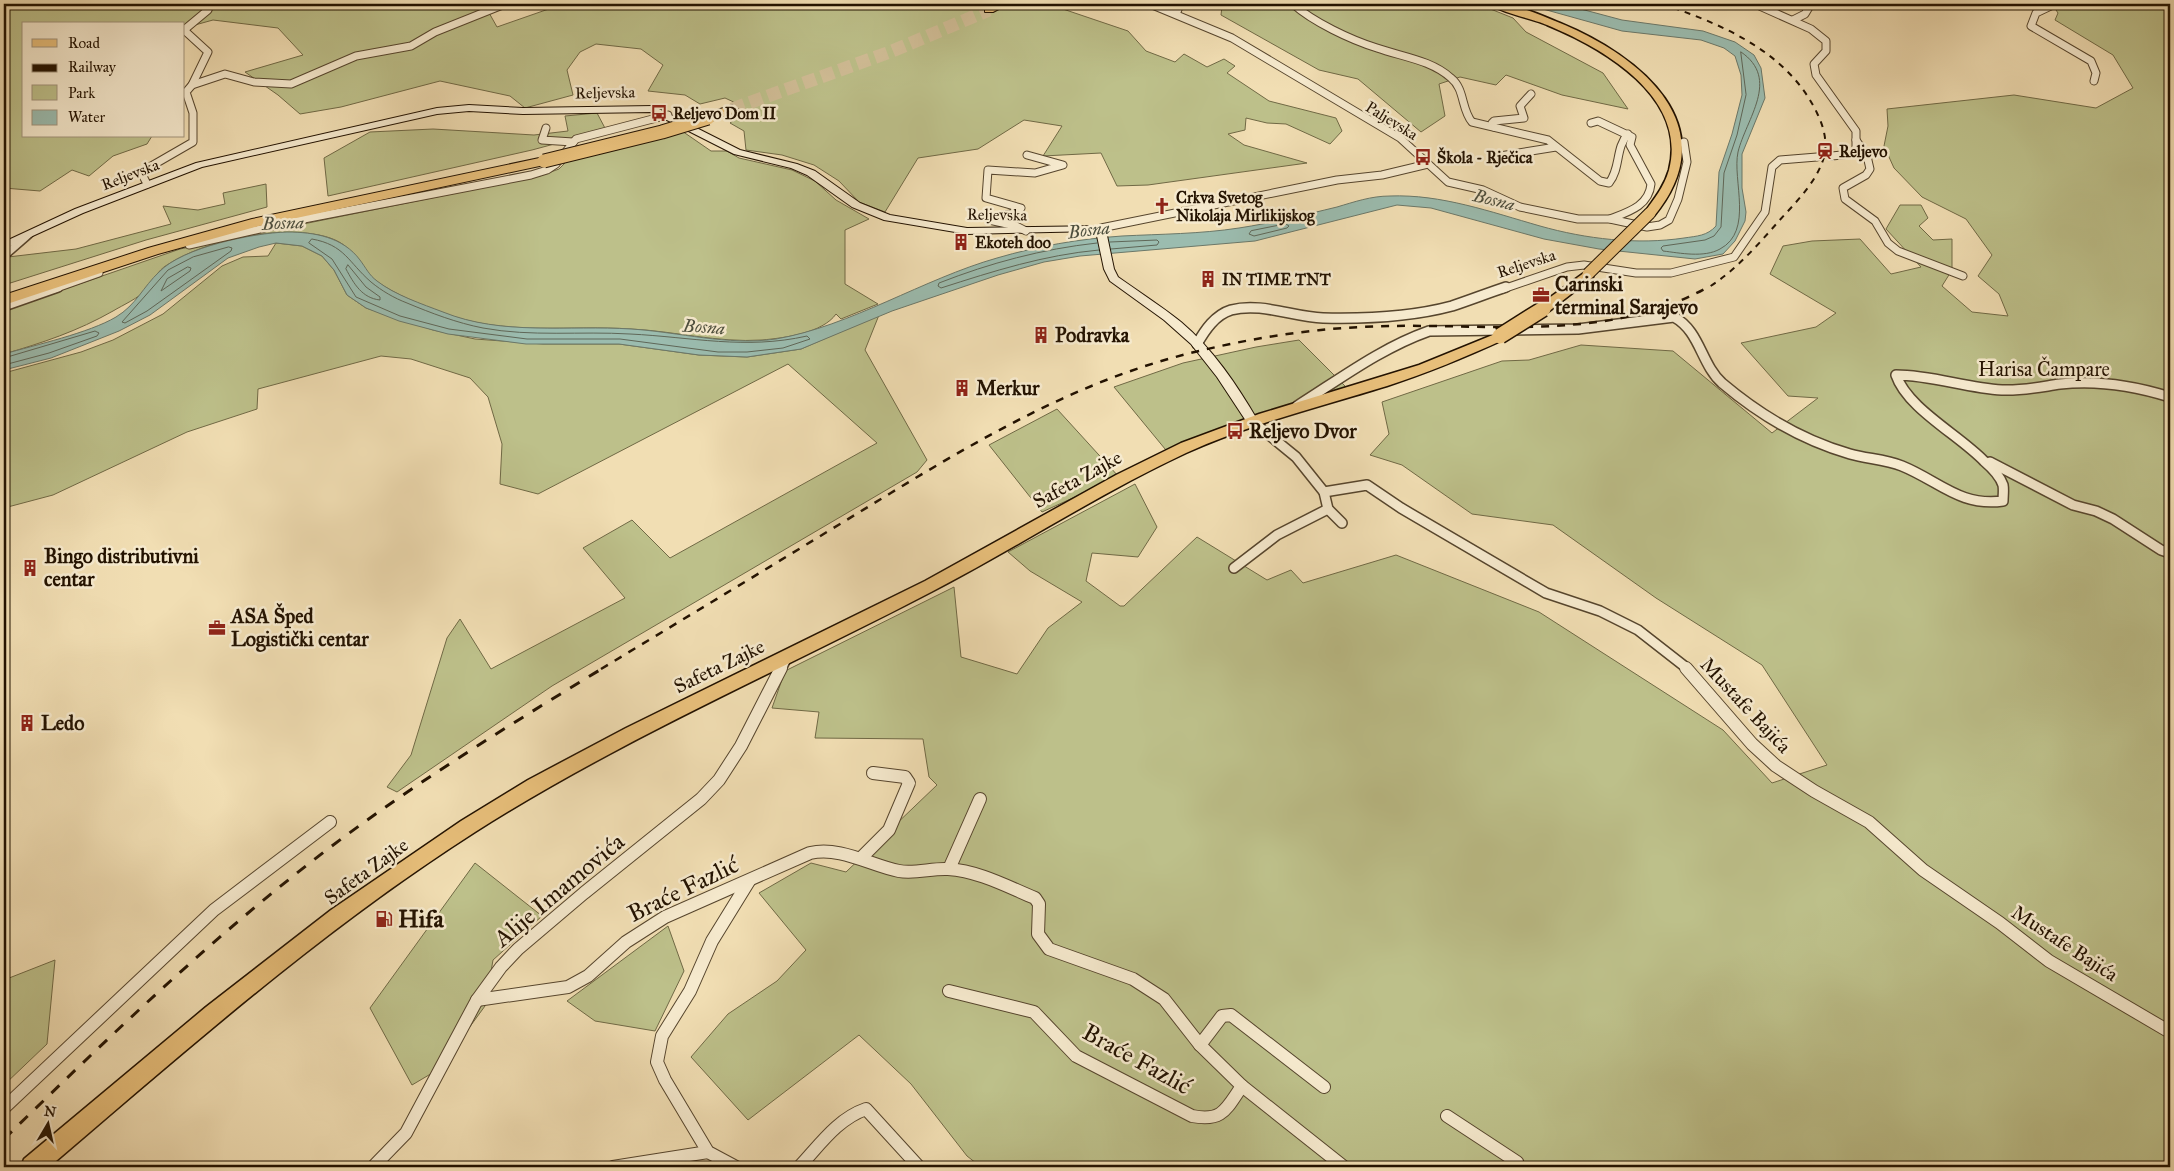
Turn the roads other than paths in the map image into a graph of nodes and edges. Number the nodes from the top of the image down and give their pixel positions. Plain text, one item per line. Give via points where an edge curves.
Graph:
1 (210, 4) edge
2 (505, 4) edge
3 (1002, 4) edge
4 (1150, 4) edge
5 (1177, 4) edge
6 (1293, 4) edge
7 (1495, 4) edge
8 (1755, 4) edge
9 (1811, 4) edge
10 (2055, 4) edge
11 (989, 10) tunnel mouth
12 (1176, 14) junction
13 (1793, 20) junction
14 (185, 29) edge
15 (185, 31) edge
16 (2094, 81) dead end
17 (192, 85) junction
18 (1531, 94) dead end
19 (726, 107) tunnel mouth
20 (703, 114) joint
21 (668, 115) junction
22 (1591, 123) dead end
23 (546, 128) dead end
24 (1494, 128) junction
25 (1628, 134) junction
26 (1856, 140) junction
27 (573, 142) junction
28 (1684, 142) dead end
29 (1556, 147) junction
30 (1027, 155) dead end
31 (1500, 156) dead end
32 (1832, 156) dead end
33 (543, 157) junction
34 (1817, 157) dead end
35 (1428, 164) junction
36 (147, 184) junction
37 (1610, 219) junction
38 (1026, 231) junction
39 (1102, 231) junction
40 (28, 235) junction
41 (4, 246) edge
42 (4, 256) edge
43 (1109, 262) joint
44 (1963, 276) dead end
45 (4, 292) edge
46 (4, 300) edge
47 (4, 306) edge
48 (1198, 344) junction
49 (2170, 397) edge
50 (1296, 407) junction
51 (1252, 422) junction
52 (1982, 458) junction
53 (1324, 492) junction
54 (1328, 509) junction
55 (1342, 523) dead end
56 (2170, 553) edge
57 (1234, 568) dead end
58 (787, 657) junction
59 (873, 773) dead end
60 (980, 799) dead end
61 (330, 822) dead end
62 (861, 858) junction
63 (948, 869) junction
64 (749, 881) junction
65 (949, 991) dead end
66 (476, 1000) junction
67 (2170, 1032) edge
68 (1200, 1045) junction
69 (1242, 1086) junction
70 (1324, 1087) dead end
71 (4, 1108) edge
72 (1447, 1116) dead end
73 (708, 1152) junction
74 (654, 1163) edge
75 (32, 1167) edge
76 (373, 1167) edge
77 (612, 1167) edge
78 (736, 1167) edge
79 (799, 1167) edge
80 (919, 1167) edge
81 (1344, 1167) edge
82 (1515, 1167) edge

1 - 14 street via 208,10
2 - 17 street via 435,32 414,44 356,56 291,84 254,82 230,74
3 - 11 highway
4 - 12 street, Paljevska
5 - 12 street via 1180,7
6 - 24 street via 1355,40 1400,54 1451,77 1461,90 1465,116 1472,122
7 - 50 main road, Safeta Zajke, bridge via 1535,16 1591,41 1634,70 1662,99 1677,136 1677,161 1667,191 1650,213 1588,274 1543,309 1500,336 1430,367
8 - 13 street
9 - 13 street via 1804,14
10 - 16 street via 2036,13 2031,26 2092,61 2096,72
12 - 35 street, Paljevska via 1232,38 1400,138
13 - 26 street via 1826,40 1826,51 1814,64 1816,74 1856,131
15 - 17 street via 208,52
17 - 36 street via 186,92 193,113 193,142 142,172
18 - 24 street via 1520,106 1524,118 1494,121
19 - 20 highway
20 - 33 highway, bridge via 662,132
21 - 27 street via 581,137
21 - 36 main road, Reljevska via 653,109 632,107 437,110 211,162
21 - 38 main road, Reljevska via 737,152 811,173 856,205 888,218 967,231
22 - 25 street via 1598,121
23 - 27 street via 542,140
24 - 29 street via 1548,140
25 - 29 street via 1621,142 1617,176 1610,183 1600,181
25 - 37 street via 1632,137 1632,148 1650,179 1652,192 1639,206
26 - 32 street via 1856,148 1851,154
26 - 44 street via 1867,156 1870,170 1843,188 1844,201 1876,221 1883,237 1894,248
27 - 47 street via 556,164 531,175 202,242 138,260
28 - 37 street, Reljevska via 1687,162 1669,220 1647,227
29 - 31 street
30 - 38 street via 1063,166 1035,173 988,170 986,194 986,198 993,201 1022,208 1018,213 989,220
33 - 45 highway via 254,216 149,244
33 - 46 highway via 258,222 153,251
34 - 48 street, Reljevska via 1780,160 1772,167 1766,212 1734,256 1670,273 1628,273 1584,265 1567,267 1451,306 1412,314 1321,318 1255,308 1236,309 1208,325
35 - 37 street, Reljevska via 1448,182 1483,190 1520,207 1572,218
35 - 39 street, Paljevska via 1382,176 1337,180
36 - 40 main road, Reljevska
38 - 39 main road, Reljevska
39 - 43 main road
40 - 41 main road, Reljevska
40 - 42 street
43 - 48 main road via 1114,279
48 - 51 main road
49 - 52 street, Harisa Čampare via 2137,389 2082,384 2024,391 1983,389 1918,375 1896,375 1898,383 1915,401
50 - 51 main road, Safeta Zajke
50 - 52 street, Harisa Čampare via 1380,353 1429,331 1578,330 1674,317 1686,324 1717,379 1784,429 1814,443 1859,457 1894,462 1916,471 1942,490 1959,497 1976,502 2003,501 2004,487
51 - 53 street via 1296,457
51 - 58 main road, Safeta Zajke via 1189,446 1135,472 958,571
52 - 56 street via 2073,505 2113,519
53 - 54 street
53 - 67 street, Mustafe Bajića via 1367,485 1546,593 1600,611 1638,630 1689,670 1752,744 1776,766 1869,822 1923,870 2049,961
54 - 55 street
54 - 57 street via 1276,535
58 - 66 street, Alije Imamovića via 741,746 701,799 518,949
58 - 75 main road, Safeta Zajke via 536,786 439,846 237,996
59 - 62 street via 905,777 909,783 889,830
60 - 63 street
61 - 71 street via 214,910
62 - 63 street, Braće Fazlić via 900,871
62 - 64 street, Braće Fazlić via 828,852 810,853
63 - 68 street, Braće Fazlić via 979,874 1034,898 1039,904 1038,934 1049,949 1145,985 1164,999
64 - 66 street, Braće Fazlić via 713,894 646,928 588,976 568,987
64 - 73 street via 712,941 690,991 659,1046 658,1062 666,1080
65 - 69 street, Braće Fazlić via 1034,1012 1076,1056 1192,1116 1212,1120 1218,1117
66 - 76 street, Alije Imamovića via 406,1133
68 - 69 street, Braće Fazlić
68 - 70 street via 1222,1016 1231,1015
69 - 81 street, Braće Fazlić
72 - 82 street via 1517,1162
73 - 74 street
73 - 78 street
74 - 77 street
79 - 80 street via 843,1121 866,1109

